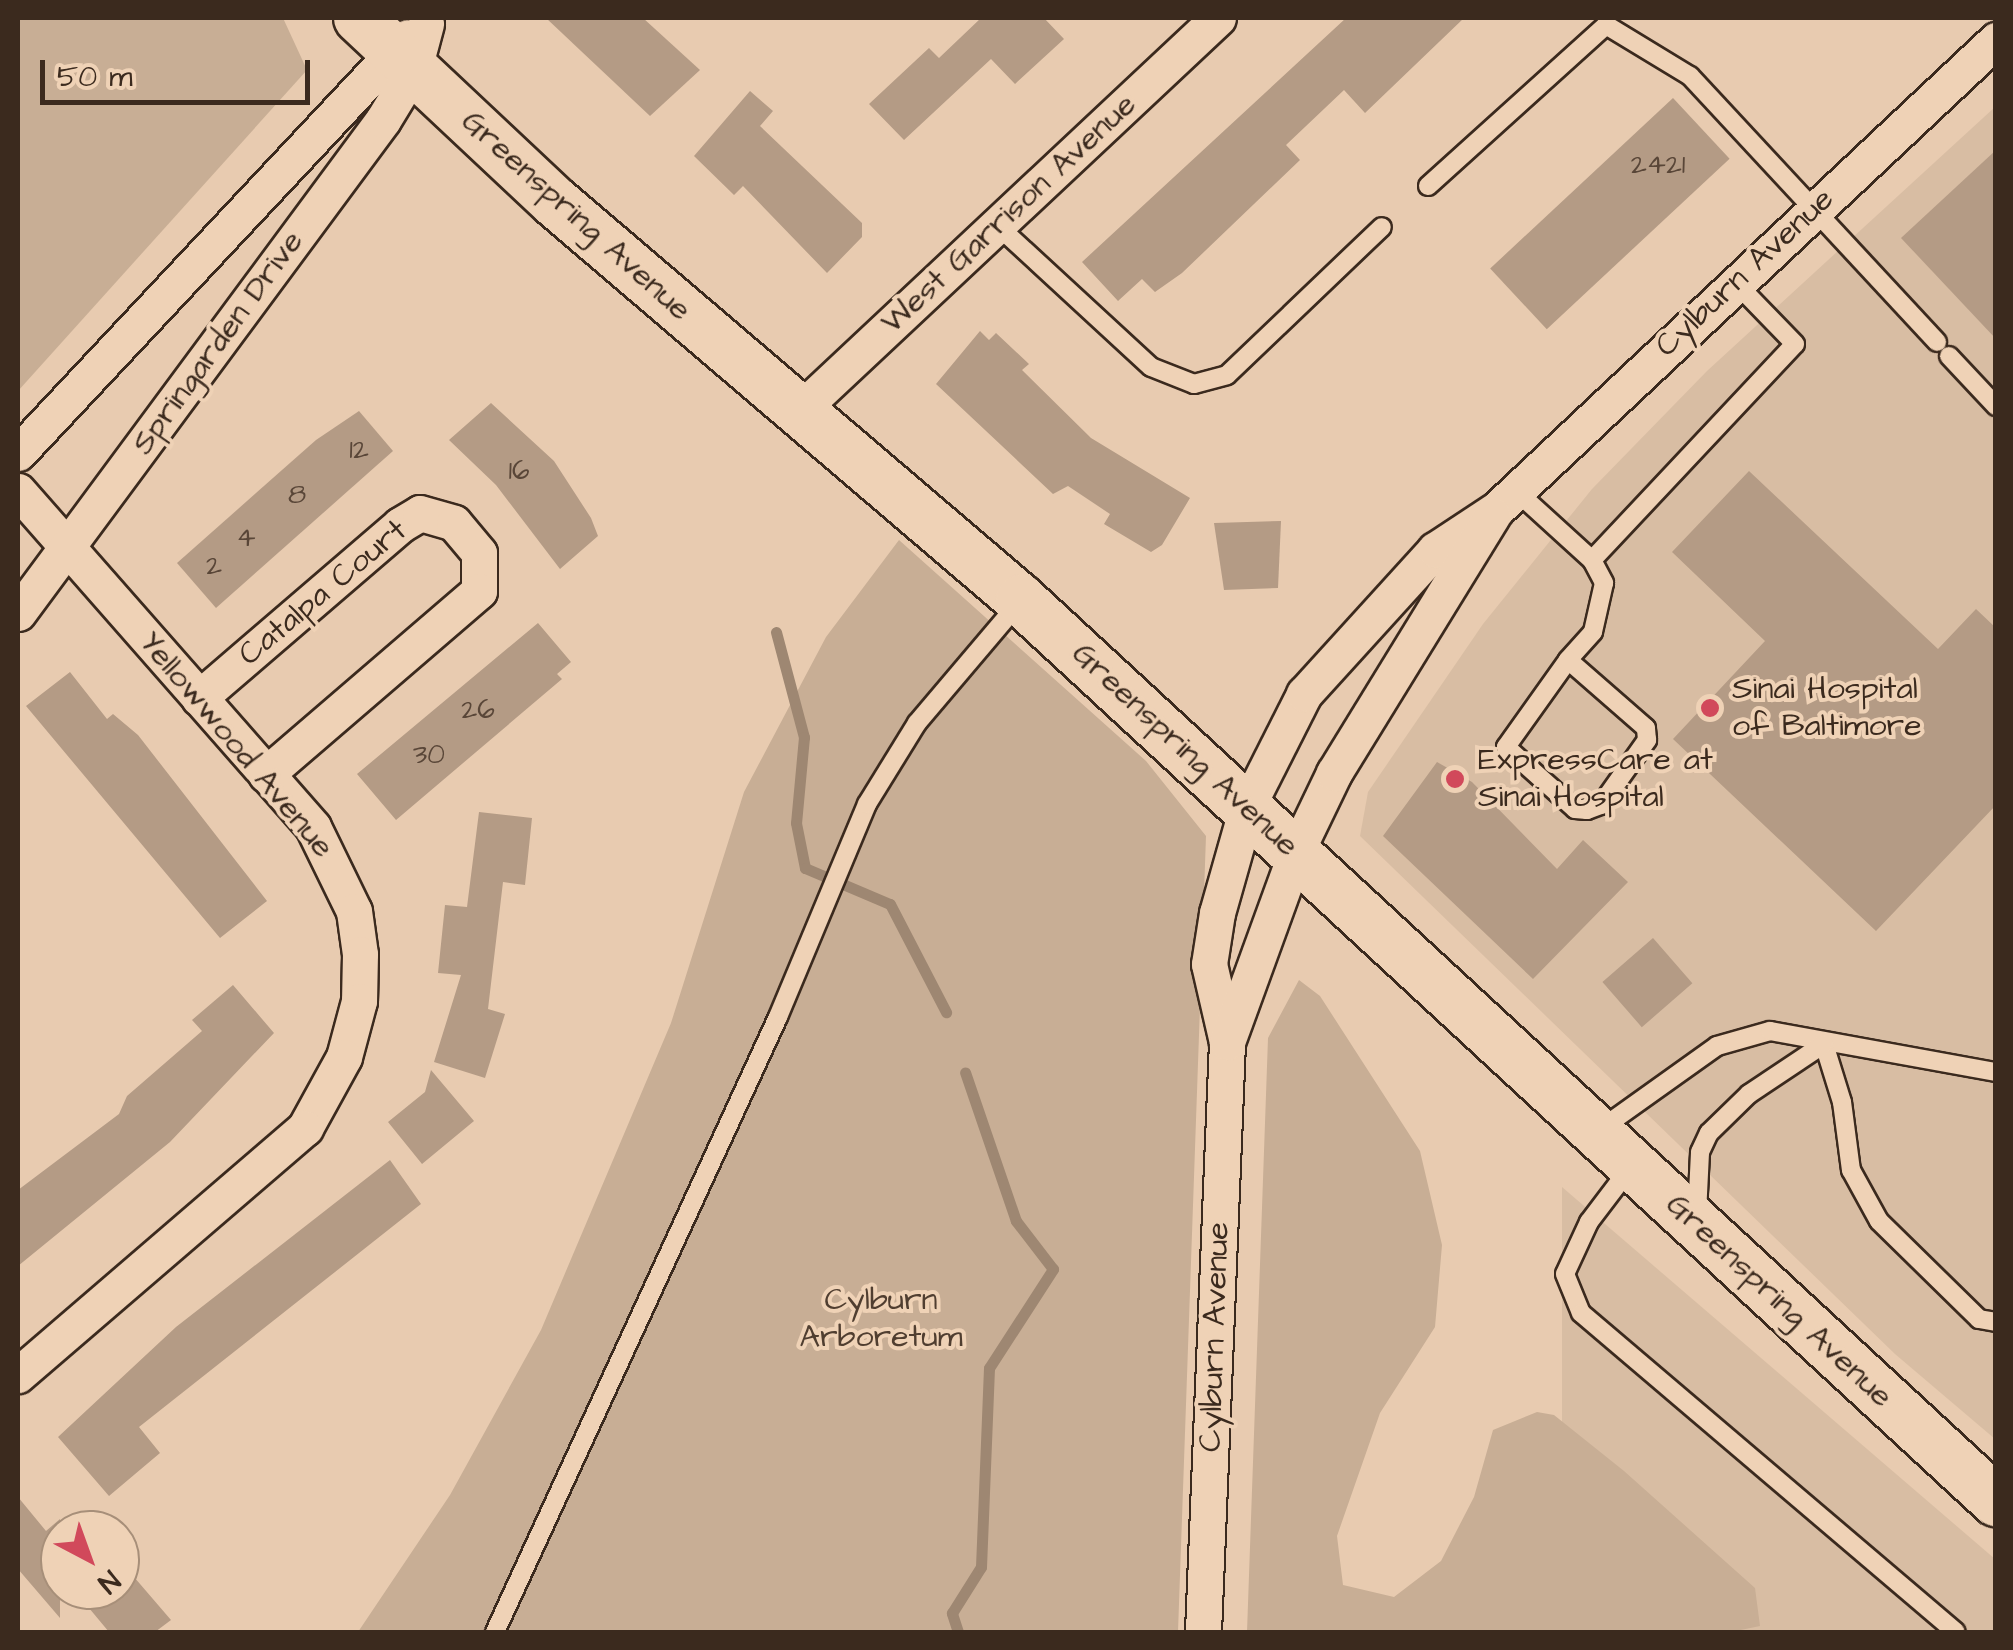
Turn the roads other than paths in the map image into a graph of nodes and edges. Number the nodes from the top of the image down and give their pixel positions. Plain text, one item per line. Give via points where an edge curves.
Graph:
1 (1218, 18) edge
2 (404, 35) edge
3 (1996, 40) edge
4 (1428, 186) dead end
5 (1813, 209) junction
6 (997, 225) junction
7 (1382, 227) dead end
8 (1735, 282) junction
9 (1996, 406) edge
10 (800, 410) junction
11 (18, 453) edge
12 (18, 491) edge
13 (1506, 499) junction
14 (67, 547) junction
15 (1592, 560) junction
16 (1021, 600) junction
17 (18, 613) edge
18 (1568, 660) junction
19 (199, 698) junction
20 (266, 774) junction
21 (1248, 807) junction
22 (1296, 852) junction
23 (1227, 1042) junction
24 (1824, 1044) junction
25 (1996, 1072) edge
26 (1596, 1129) junction
27 (1633, 1164) junction
28 (1697, 1224) junction
29 (1996, 1322) edge
30 (18, 1376) edge
31 (1996, 1501) edge
32 (496, 1632) edge
33 (1203, 1632) edge
34 (1956, 1632) edge

1 - 6 street, West Garrison Avenue
2 - 10 main road, Greenspring Avenue via 568,214
2 - 11 street, Springarden Drive
2 - 14 street, Springarden Drive
3 - 5 street, Cylburn Avenue
4 - 5 lane via 1606,25 1690,76
5 - 8 street, Cylburn Avenue
5 - 9 lane
6 - 7 lane via 1151,367 1194,384 1227,374
6 - 10 street, West Garrison Avenue
8 - 13 street, Cylburn Avenue
8 - 15 lane via 1794,344
10 - 16 main road, Greenspring Avenue
12 - 14 street, Yellowwood Avenue
13 - 15 lane
13 - 21 street, Cylburn Avenue via 1435,550 1349,637 1277,738
13 - 22 street, Cylburn Avenue via 1342,759
14 - 17 street, Springarden Drive
14 - 19 street, Yellowwood Avenue
15 - 18 lane via 1604,583 1600,607 1593,632
16 - 21 main road, Greenspring Avenue
16 - 32 lane via 917,722 849,840 806,952
18 - 18 lane via 1506,746 1574,809 1587,810 1601,805 1647,740 1646,728
19 - 20 street, Yellowwood Avenue
19 - 20 street, Catalpa Court via 400,524 420,513 454,523 479,553 479,591
20 - 30 street, Yellowwood Avenue via 313,827 354,911 359,1001 344,1057 305,1128 273,1160
21 - 22 main road, Greenspring Avenue
21 - 23 street, Cylburn Avenue via 1209,964
22 - 23 street, Cylburn Avenue
22 - 26 main road, Greenspring Avenue
23 - 33 street, Cylburn Avenue
24 - 25 lane
24 - 26 lane via 1770,1031 1743,1036
24 - 28 lane via 1748,1094 1709,1133 1700,1152
24 - 29 lane via 1842,1102 1850,1170 1879,1221 1979,1319
26 - 27 main road, Greenspring Avenue
27 - 28 main road, Greenspring Avenue
27 - 34 lane via 1589,1222 1566,1274 1581,1314
28 - 31 main road, Greenspring Avenue

